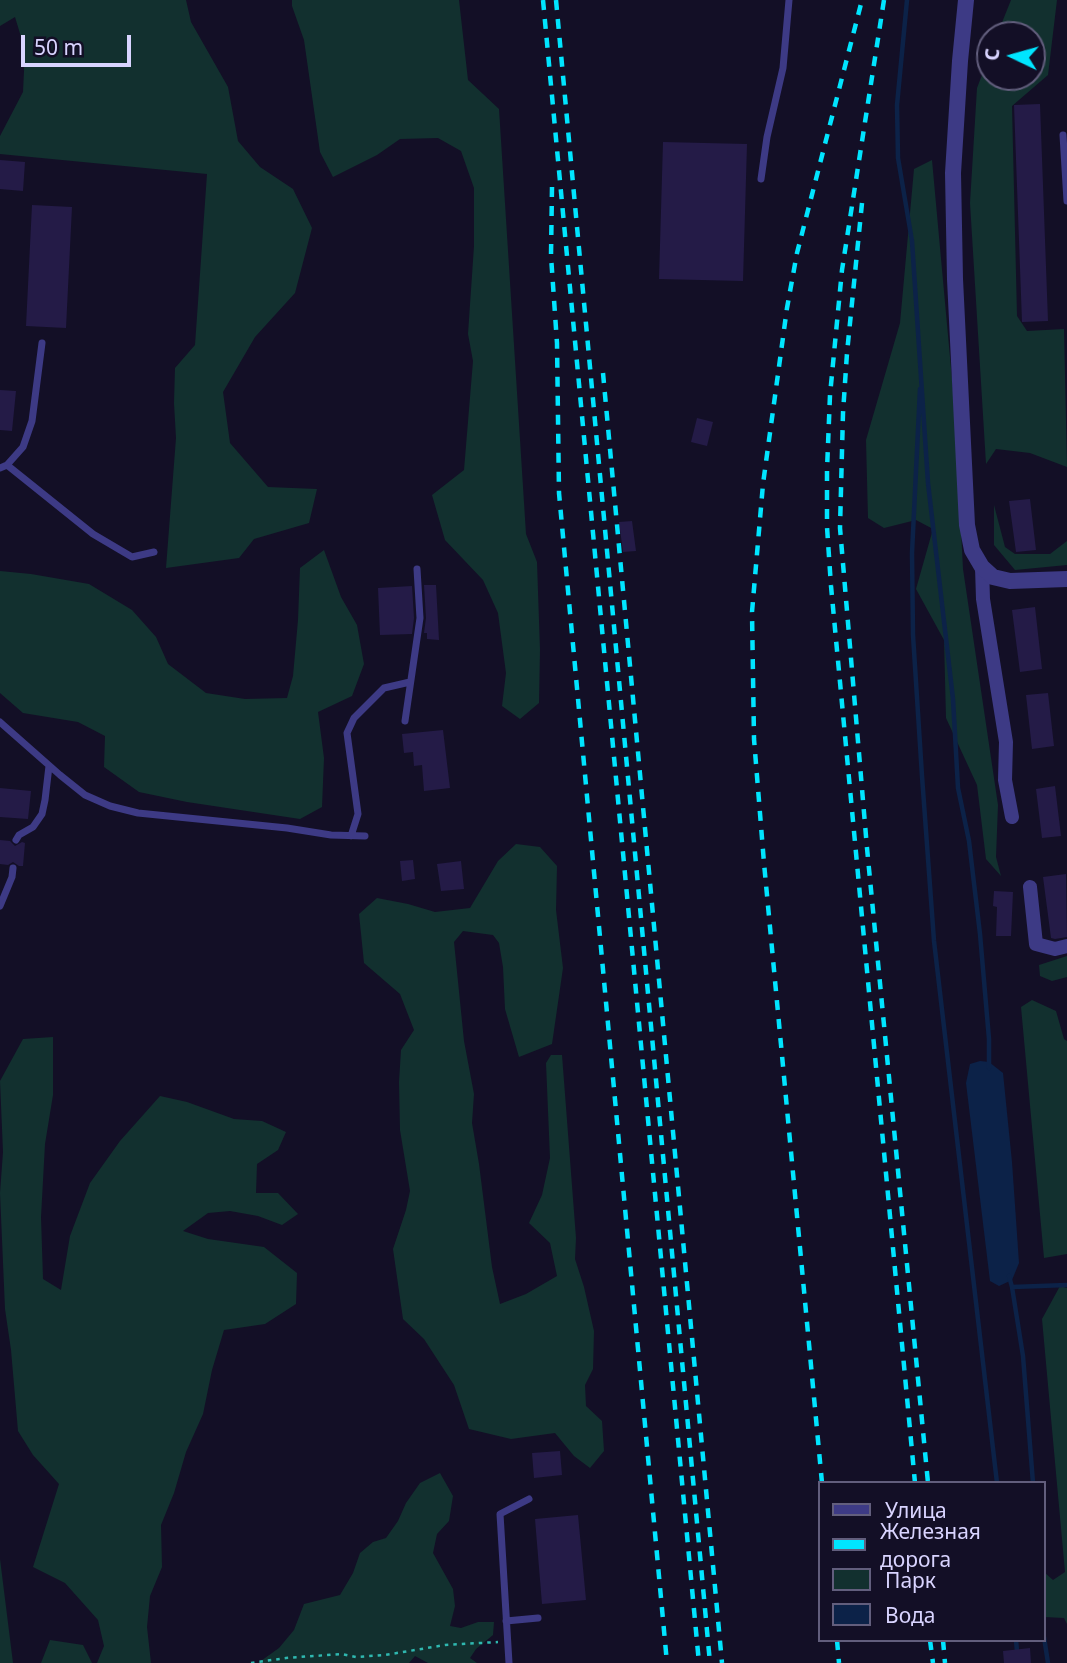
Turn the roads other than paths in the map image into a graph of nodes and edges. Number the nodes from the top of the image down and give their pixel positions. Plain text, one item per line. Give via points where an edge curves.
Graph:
1 (789, 0) edge
2 (966, 0) edge
3 (1063, 135) dead end
4 (761, 179) dead end
5 (1067, 201) edge
6 (42, 342) dead end
7 (4, 467) edge
8 (154, 552) dead end
9 (982, 567) junction
10 (417, 569) dead end
11 (1067, 579) edge
12 (410, 682) junction
13 (405, 721) dead end
14 (0, 722) edge
15 (49, 766) junction
16 (1012, 817) dead end
17 (351, 836) junction
18 (365, 836) dead end
19 (16, 840) dead end
20 (13, 868) dead end
21 (1030, 887) dead end
22 (0, 906) edge
23 (1067, 946) edge
24 (529, 1499) dead end
25 (538, 1618) dead end
26 (506, 1621) junction
27 (509, 1663) edge

1 - 4 lane via 783,68
2 - 9 street via 953,173 955,279 967,525 972,550
3 - 5 lane
6 - 7 lane via 32,421 23,447
7 - 8 lane via 93,534 132,557
9 - 11 street via 993,577 1010,581
9 - 16 street
10 - 12 lane via 420,618
12 - 13 lane
12 - 17 lane via 384,688 354,718 347,733 358,814
14 - 15 lane
15 - 17 lane via 85,795 138,813
15 - 19 lane via 42,814
17 - 18 lane
20 - 22 lane
21 - 23 street via 1036,944 1055,949
24 - 26 lane via 500,1514
25 - 26 lane
26 - 27 lane

